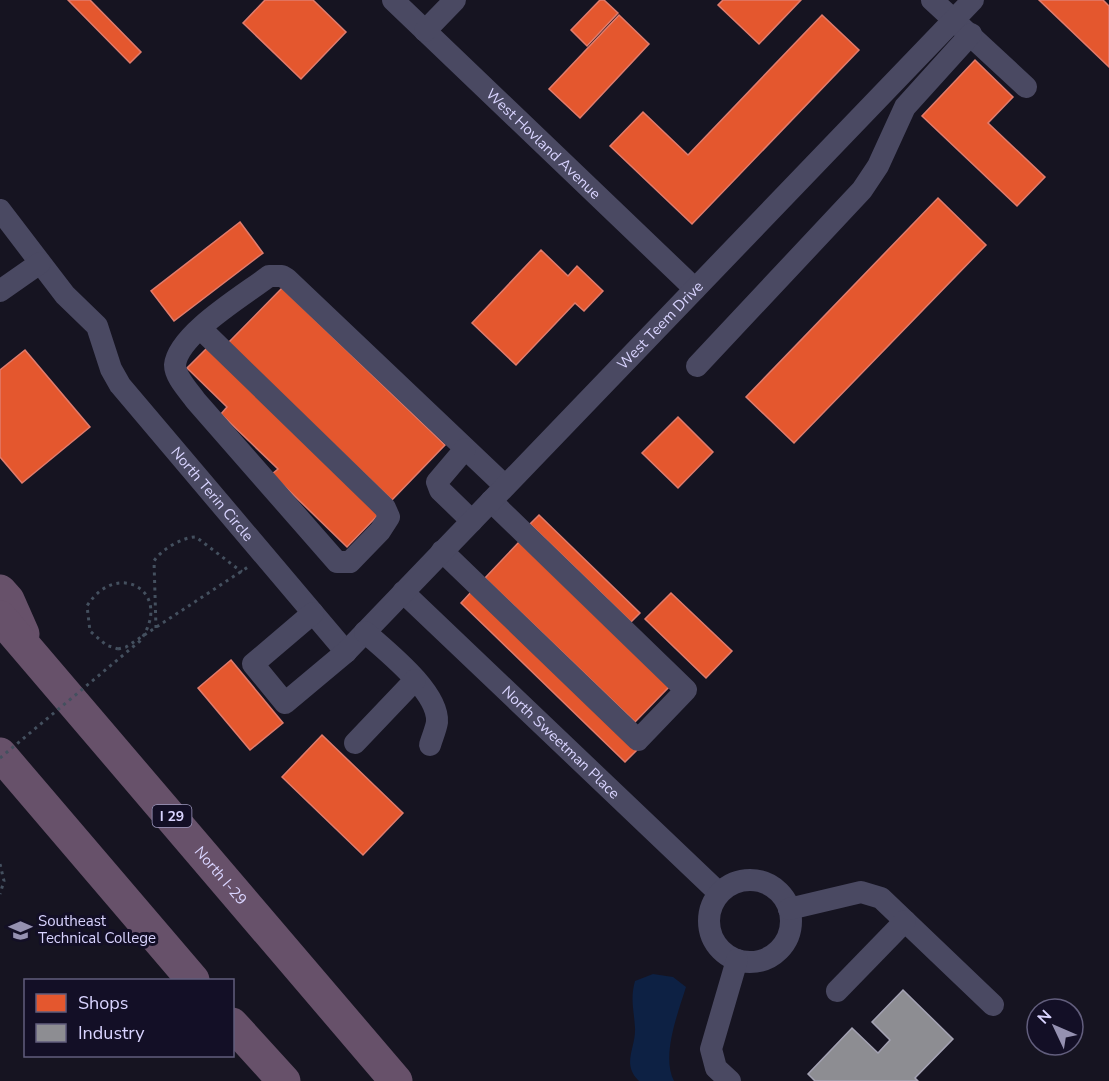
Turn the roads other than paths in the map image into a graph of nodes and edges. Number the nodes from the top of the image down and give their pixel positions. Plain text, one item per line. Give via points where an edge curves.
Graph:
1 (393, 0) edge
2 (455, 0) edge
3 (932, 0) edge
4 (974, 0) edge
5 (963, 27) junction
6 (425, 31) junction
7 (1026, 87) dead end
8 (888, 90) junction
9 (905, 107) junction
10 (0, 210) edge
11 (40, 263) junction
12 (695, 289) junction
13 (0, 291) edge
14 (200, 328) junction
15 (697, 366) dead end
16 (465, 449) junction
17 (498, 494) junction
18 (472, 521) junction
19 (442, 551) junction
20 (0, 591) edge
21 (403, 592) junction
22 (313, 613) junction
23 (0, 617) edge
24 (365, 632) junction
25 (31, 652) junction
26 (346, 652) junction
27 (415, 680) junction
28 (355, 743) dead end
29 (430, 745) dead end
30 (0, 756) edge
31 (719, 893) junction
32 (789, 909) junction
33 (905, 921) junction
34 (156, 938) junction
35 (737, 960) junction
36 (187, 979) edge
37 (192, 979) edge
38 (313, 981) junction
39 (837, 991) dead end
40 (993, 1005) dead end
41 (234, 1026) edge
42 (234, 1041) edge
43 (266, 1081) edge
44 (284, 1081) edge
45 (396, 1081) edge
46 (407, 1081) edge
47 (730, 1081) edge

1 - 6 street, West Hovland Avenue
2 - 6 street
3 - 5 street
4 - 5 street, West Teem Drive
5 - 7 street
5 - 8 street, West Teem Drive
5 - 9 street
6 - 12 street, West Hovland Avenue
8 - 9 street
8 - 12 street, West Teem Drive
9 - 15 street via 878,166 862,190
10 - 11 street
11 - 13 street
11 - 22 street, North Terin Circle via 65,296 97,326 120,385
12 - 17 street, West Teem Drive
14 - 14 street via 180,351 176,373 337,562 350,562 386,522 385,508
14 - 16 street via 270,276 282,276
16 - 17 street
16 - 18 street via 437,482 440,490
17 - 18 street, West Teem Drive
17 - 19 street via 687,690 638,740
18 - 19 street, West Teem Drive
19 - 21 street, West Teem Drive
20 - 25 highway via 8,600
21 - 24 street, West Teem Drive
21 - 31 street, North Sweetman Place
22 - 26 street, North Terin Circle
22 - 26 street, West Teem Drive via 254,664 285,703
23 - 25 highway, North I-29 / I 29
24 - 26 street, West Teem Drive
24 - 27 street
25 - 38 highway, North I-29 / I 29
27 - 28 street
27 - 29 street via 435,708 437,723
30 - 34 highway
31 - 32 street via 730,884 756,879 780,892
31 - 35 street via 708,918 710,932 720,949
32 - 33 street via 861,892 881,898
32 - 35 street via 790,930 776,953 751,962
33 - 39 street
33 - 40 street
34 - 36 highway
34 - 37 highway
35 - 47 street via 711,1049 716,1068
38 - 45 highway, North I-29 / I 29
38 - 46 highway
41 - 44 highway
42 - 43 highway

